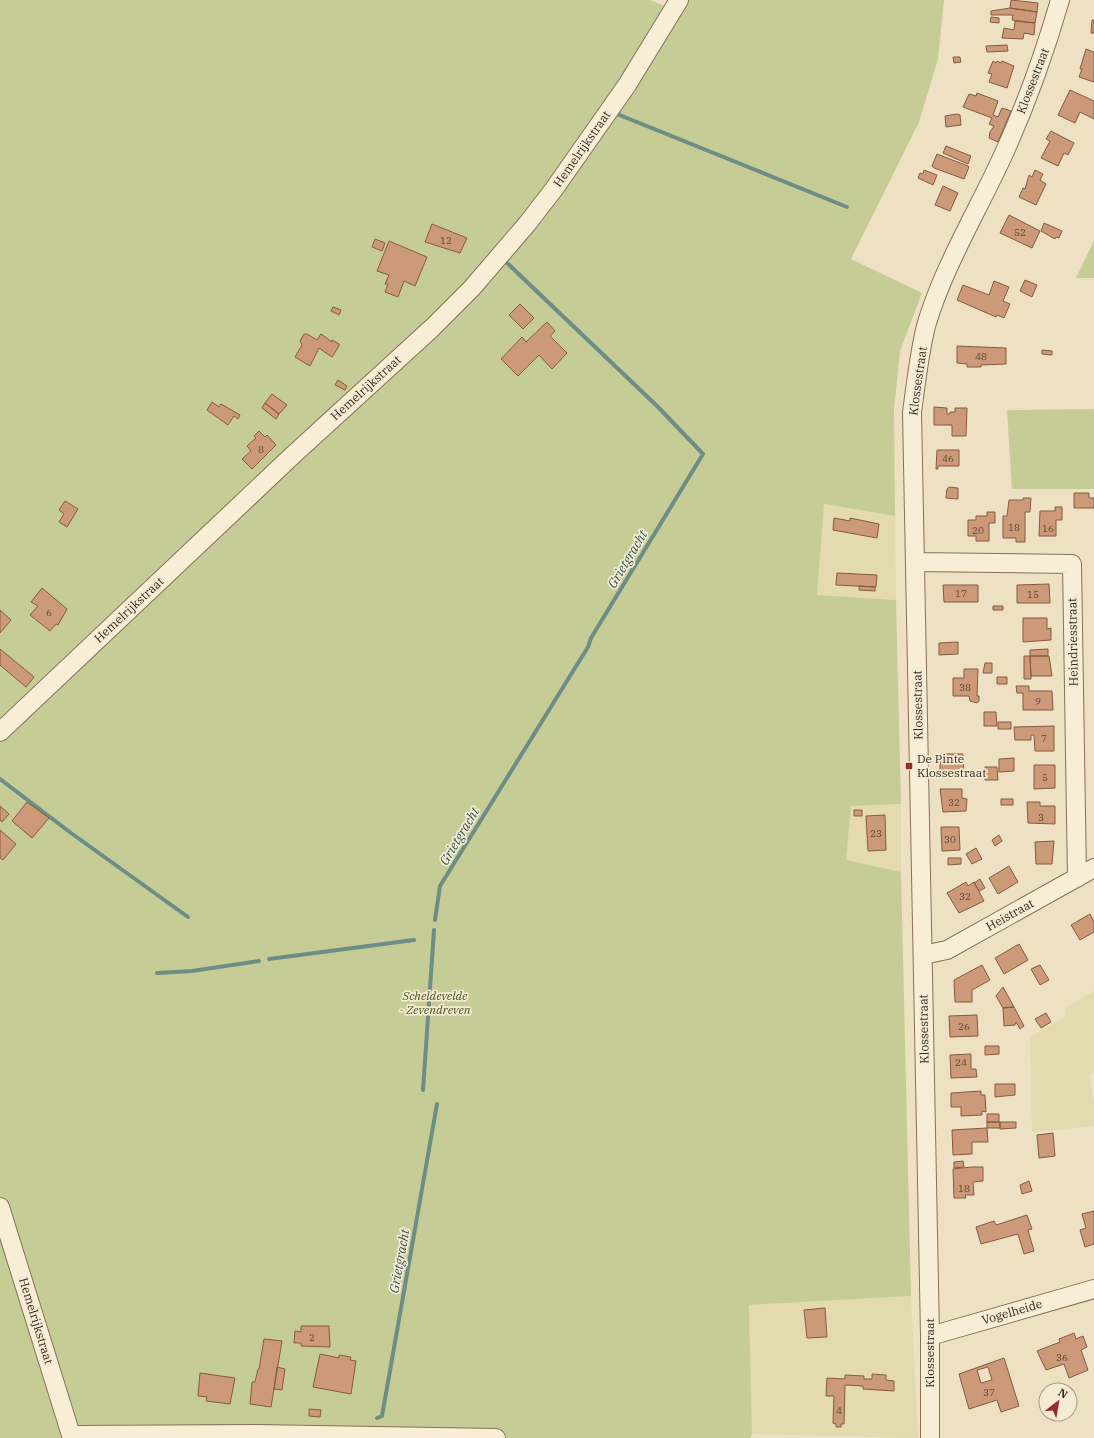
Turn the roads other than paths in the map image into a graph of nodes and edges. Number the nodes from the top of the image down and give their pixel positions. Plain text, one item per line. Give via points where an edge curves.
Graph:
1 (679, 0) edge
2 (1060, 0) edge
3 (915, 562) junction
4 (0, 732) edge
5 (1094, 868) edge
6 (1077, 878) junction
7 (923, 955) junction
8 (0, 1207) edge
9 (1094, 1289) edge
10 (930, 1336) junction
11 (496, 1438) edge
12 (930, 1438) edge

1 - 4 street, Hemelrijkstraat via 627,84 554,189 472,288
2 - 3 street, Klossestraat via 1030,93 941,286 926,325 912,412
3 - 6 street, Heindriesstraat via 1072,564
3 - 7 street, Klossestraat
5 - 6 street, Heistraat
6 - 7 street, Heistraat via 947,950
7 - 10 street, Klossestraat
8 - 11 street, Hemelrijkstraat via 71,1435 256,1434
9 - 10 street, Vogelheide
10 - 12 street, Klossestraat

